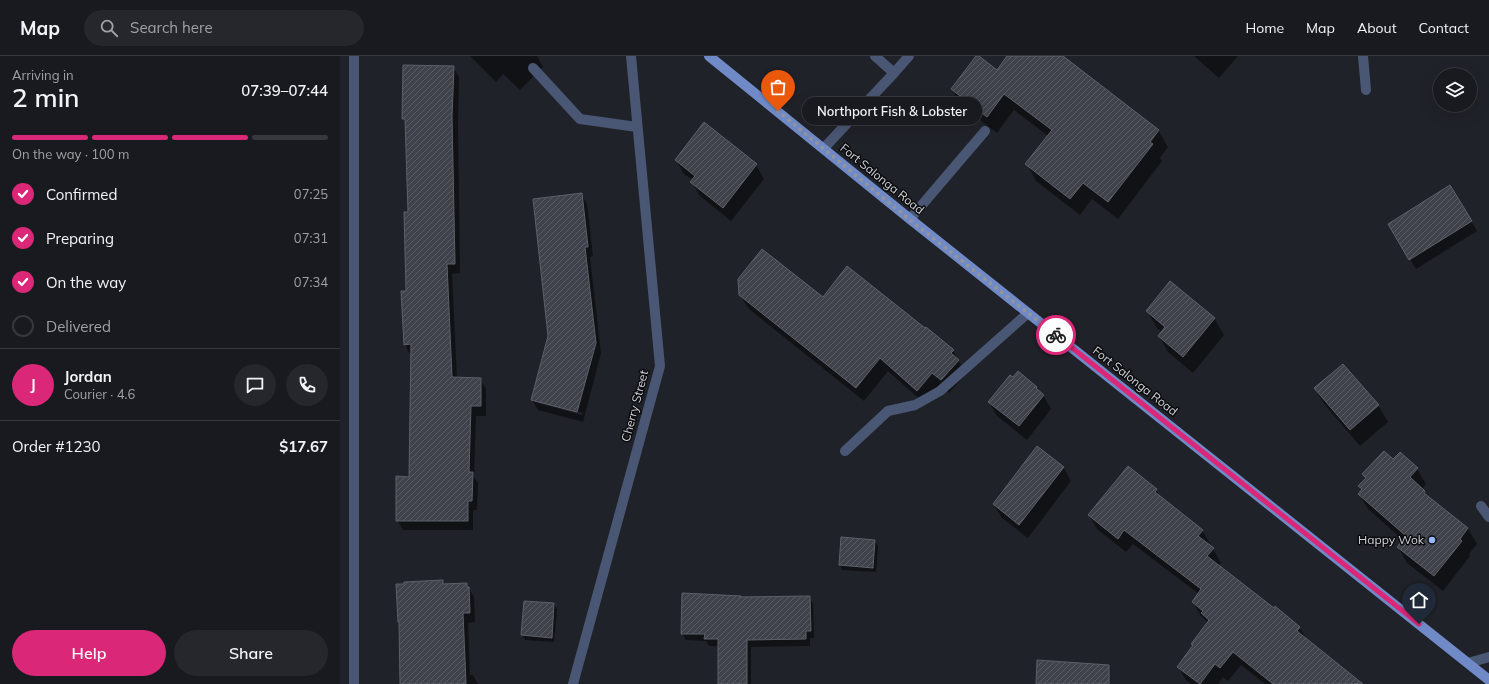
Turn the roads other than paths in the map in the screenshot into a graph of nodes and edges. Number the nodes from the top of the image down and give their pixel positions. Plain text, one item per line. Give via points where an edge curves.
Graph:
1 (354, 56) edge
2 (631, 56) edge
3 (709, 56) edge
4 (875, 56) edge
5 (909, 56) edge
6 (1363, 56) edge
7 (533, 68) dead end
8 (894, 73) junction
9 (1366, 90) dead end
10 (637, 127) junction
11 (984, 131) dead end
12 (824, 148) junction
13 (910, 220) junction
14 (1028, 313) junction
15 (845, 451) dead end
16 (1481, 506) dead end
17 (1489, 517) edge
18 (1489, 657) edge
19 (1468, 663) junction
20 (1489, 680) edge
21 (354, 684) edge
22 (574, 684) edge

1 - 21 street
2 - 10 street, Cherry Street
3 - 12 main road, Fort Salonga Road
4 - 8 street
5 - 8 street
6 - 9 street
7 - 10 street via 580,119
8 - 12 street
10 - 22 street, Cherry Street via 660,366
11 - 13 street
12 - 13 main road, Fort Salonga Road
13 - 14 main road, Fort Salonga Road
14 - 15 street via 940,391 916,406 888,411
14 - 19 main road, Fort Salonga Road
16 - 17 street
18 - 19 street
19 - 20 main road, Fort Salonga Road

